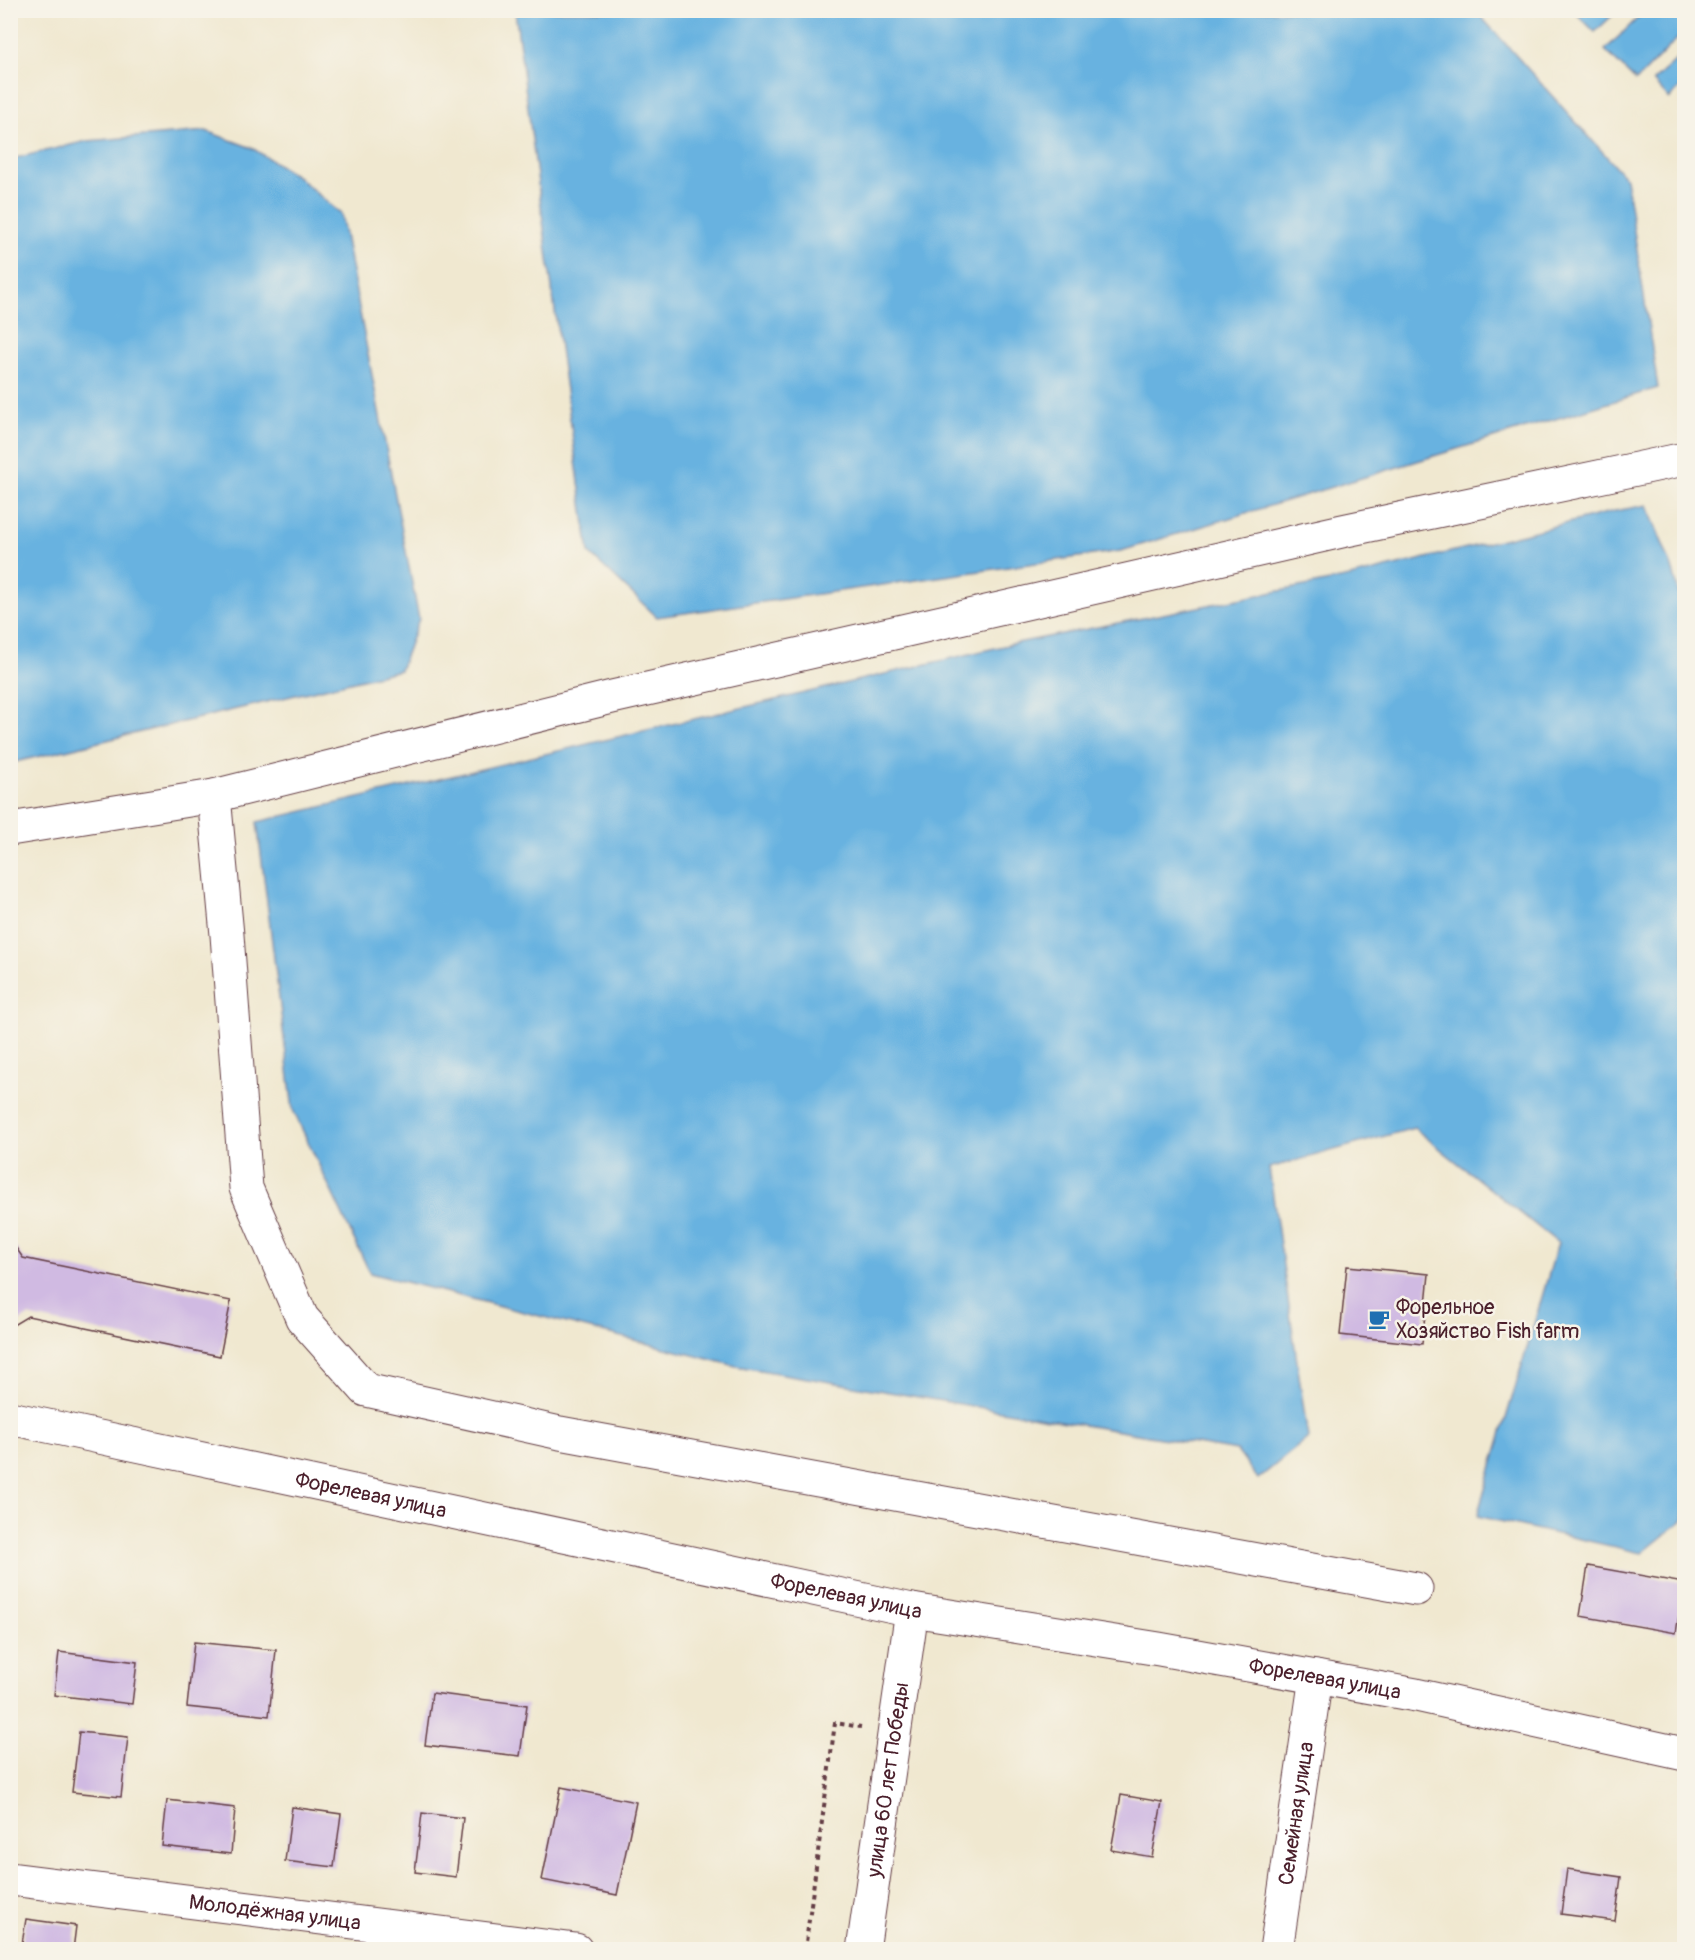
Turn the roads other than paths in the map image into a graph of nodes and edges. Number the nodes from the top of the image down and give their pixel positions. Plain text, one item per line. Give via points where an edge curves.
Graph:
1 (1684, 459) edge
2 (214, 796) junction
3 (10, 829) edge
4 (10, 1418) edge
5 (1416, 1589) dead end
6 (912, 1611) junction
7 (1316, 1677) junction
8 (1684, 1754) edge
9 (10, 1879) edge
10 (576, 1950) edge
11 (863, 1950) edge
12 (1276, 1950) edge

1 - 2 street via 1342,531 623,694
2 - 3 street
2 - 5 street via 246,1188 302,1318 366,1390 560,1433
4 - 6 street, Форелевая улица
6 - 7 street, Форелевая улица
6 - 11 street, улица 60 лет Победы
7 - 8 street, Форелевая улица
7 - 12 street, Семейная улица
9 - 10 street, Молодёжная улица

